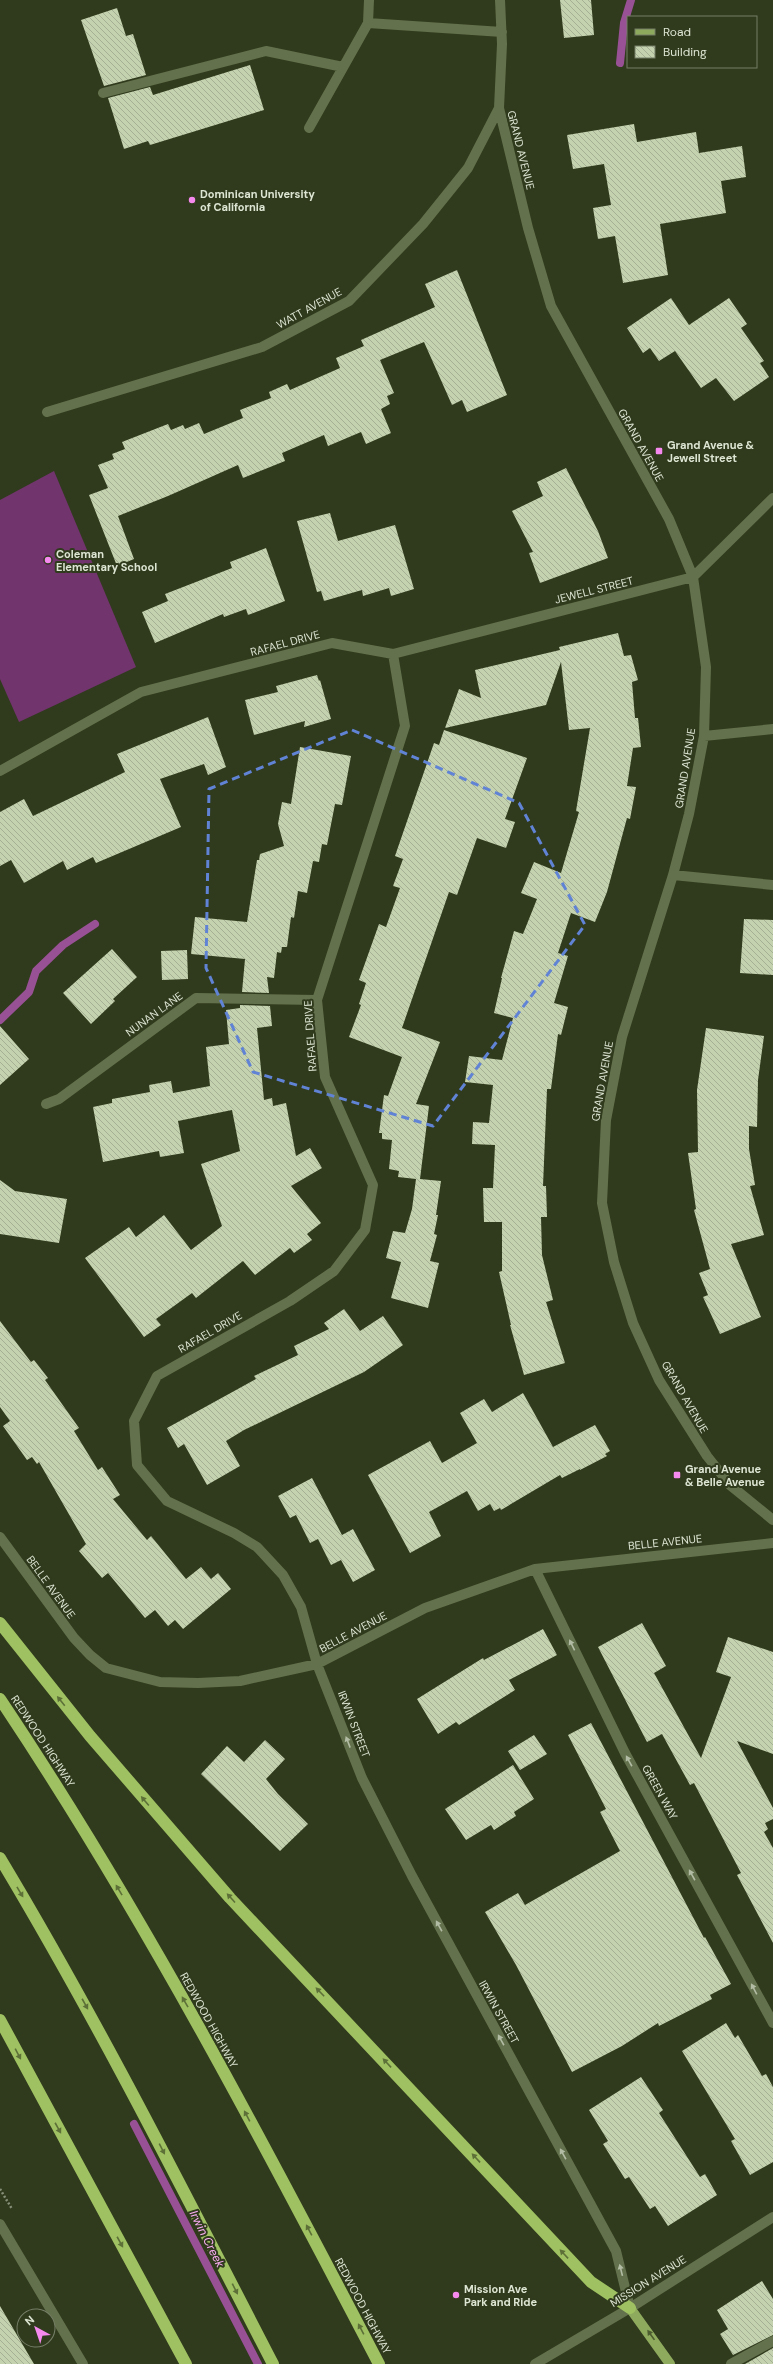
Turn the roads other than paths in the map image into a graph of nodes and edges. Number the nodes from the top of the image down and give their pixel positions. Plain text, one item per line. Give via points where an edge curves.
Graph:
1 (368, 0) edge
2 (500, 0) edge
3 (368, 23) junction
4 (502, 32) junction
5 (343, 67) junction
6 (103, 93) dead end
7 (499, 108) junction
8 (309, 128) dead end
9 (47, 412) dead end
10 (773, 498) edge
11 (693, 577) junction
12 (393, 654) junction
13 (773, 728) edge
14 (704, 736) junction
15 (0, 771) edge
16 (673, 875) junction
17 (773, 885) edge
18 (317, 1000) junction
19 (46, 1104) dead end
20 (773, 1520) edge
21 (0, 1537) edge
22 (773, 1542) edge
23 (535, 1569) junction
24 (0, 1624) edge
25 (317, 1664) junction
26 (0, 1699) edge
27 (0, 1858) edge
28 (0, 2020) edge
29 (773, 2023) edge
30 (773, 2216) edge
31 (0, 2224) edge
32 (630, 2308) junction
33 (773, 2341) edge
34 (83, 2364) edge
35 (186, 2364) edge
36 (273, 2364) edge
37 (379, 2364) edge
38 (535, 2364) edge
39 (670, 2364) edge
40 (731, 2364) edge

1 - 3 street
2 - 4 street, GRAND AVENUE
3 - 4 street
3 - 5 street
4 - 7 street, GRAND AVENUE
5 - 6 street via 266,52
5 - 8 street
7 - 9 street, WATT AVENUE via 462,174 423,224 349,301 262,347
7 - 11 street, GRAND AVENUE via 528,228 552,306 669,519
10 - 11 street
11 - 12 street, JEWELL STREET
11 - 14 street, GRAND AVENUE via 706,667
12 - 15 street, RAFAEL DRIVE via 332,642 141,692
12 - 18 street, RAFAEL DRIVE via 405,726
13 - 14 street
14 - 16 street, GRAND AVENUE via 689,814
16 - 17 street
16 - 20 street, GRAND AVENUE via 622,1037 606,1120 602,1203 614,1262 633,1323 659,1380 711,1462 730,1485
18 - 19 street, NUNAN LANE via 196,998 59,1099
18 - 25 street, RAFAEL DRIVE via 325,1077 373,1186 365,1230 334,1271 290,1301 157,1376 134,1421 137,1465 167,1501 257,1547 283,1575 301,1607
21 - 25 street, BELLE AVENUE via 74,1638 106,1668 160,1682 198,1683 240,1681
22 - 23 street, BELLE AVENUE
23 - 25 street, BELLE AVENUE via 426,1608
29 -> 23 street, GREEN WAY via 625,1753
32 -> 24 highway via 591,2282 230,1898 94,1741
32 -> 25 street, IRWIN STREET via 616,2251 408,1869 362,1778
37 -> 26 highway, REDWOOD HIGHWAY via 202,2034 131,1909
27 -> 36 highway via 52,1945 144,2114
28 -> 35 highway
30 - 32 street, MISSION AVENUE
31 - 34 street
32 - 38 street, MISSION AVENUE
39 -> 32 main road, IRWIN STREET
33 - 40 street

